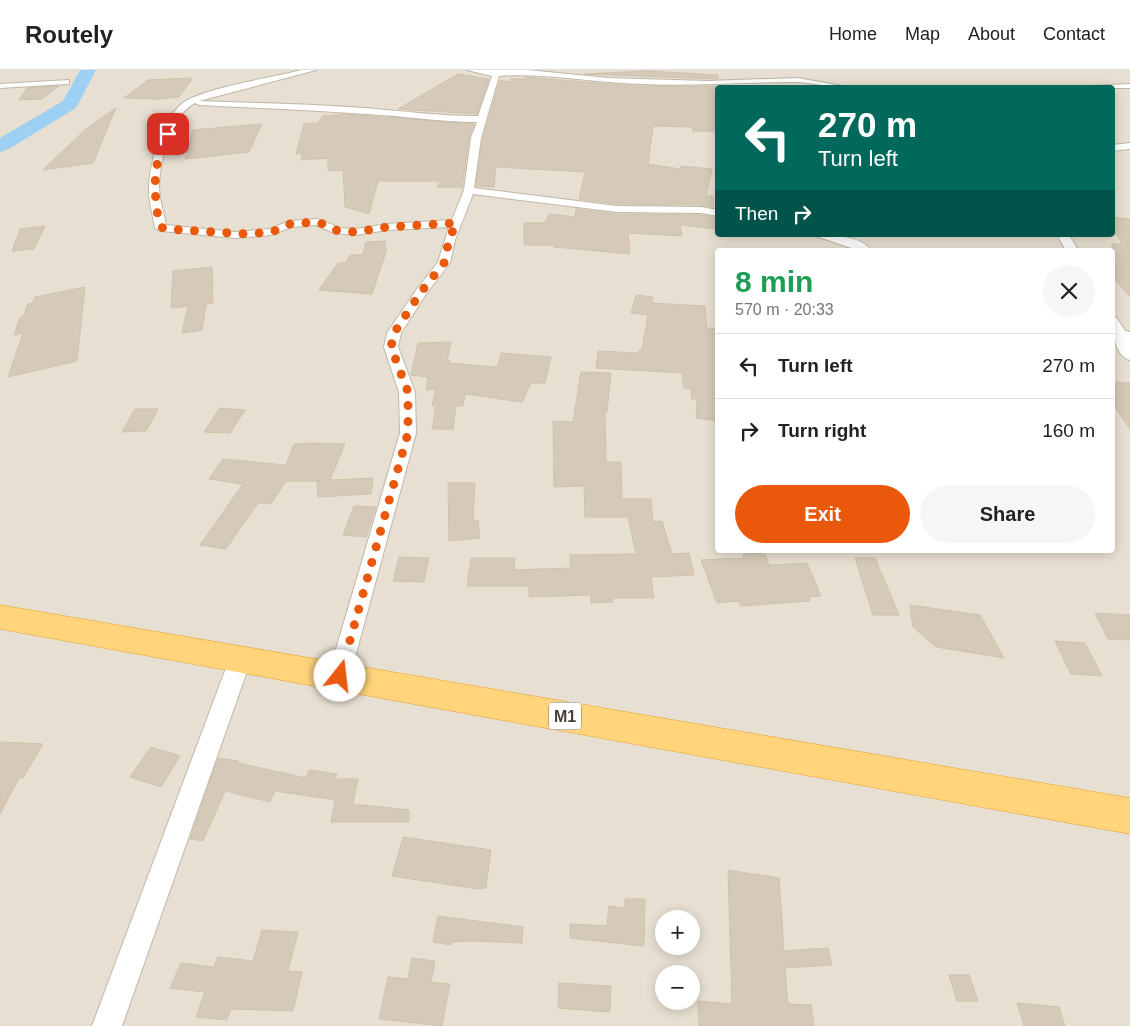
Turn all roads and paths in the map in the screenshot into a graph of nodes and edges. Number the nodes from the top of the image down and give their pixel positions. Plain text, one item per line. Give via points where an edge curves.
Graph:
1 (312, 70) edge
2 (471, 70) edge
3 (816, 73) dead end
4 (496, 74) junction
5 (798, 80) junction
6 (66, 82) dead end
7 (829, 85) edge
8 (0, 86) edge
9 (1130, 86) edge
10 (1115, 87) edge
11 (188, 103) junction
12 (482, 119) junction
13 (1130, 146) edge
14 (1115, 148) edge
15 (469, 190) junction
16 (715, 213) edge
17 (456, 223) junction
18 (828, 237) edge
19 (1064, 237) edge
20 (861, 248) edge
21 (1071, 248) edge
22 (1115, 324) edge
23 (1125, 335) edge
24 (1130, 356) edge
25 (0, 617) edge
26 (240, 660) junction
27 (340, 676) junction
28 (1130, 816) edge
29 (107, 1026) edge

1 - 11 street via 245,81
2 - 4 street
3 - 5 street
4 - 5 street via 524,72 608,80 707,83
4 - 12 street
5 - 7 street
6 - 8 street
9 - 10 street
11 - 12 street
11 - 17 street via 170,125 157,162 154,188 161,228 235,235 272,232 290,224 318,222 338,231 356,232
12 - 15 street
13 - 14 street
15 - 16 street via 617,209
15 - 17 street
17 - 27 street via 444,263 394,333 391,347 408,392 408,433
18 - 20 street
19 - 21 street
22 - 23 street
23 - 24 street
25 - 26 highway, M1
26 - 27 highway, M1
26 - 29 street
27 - 28 highway, M1

